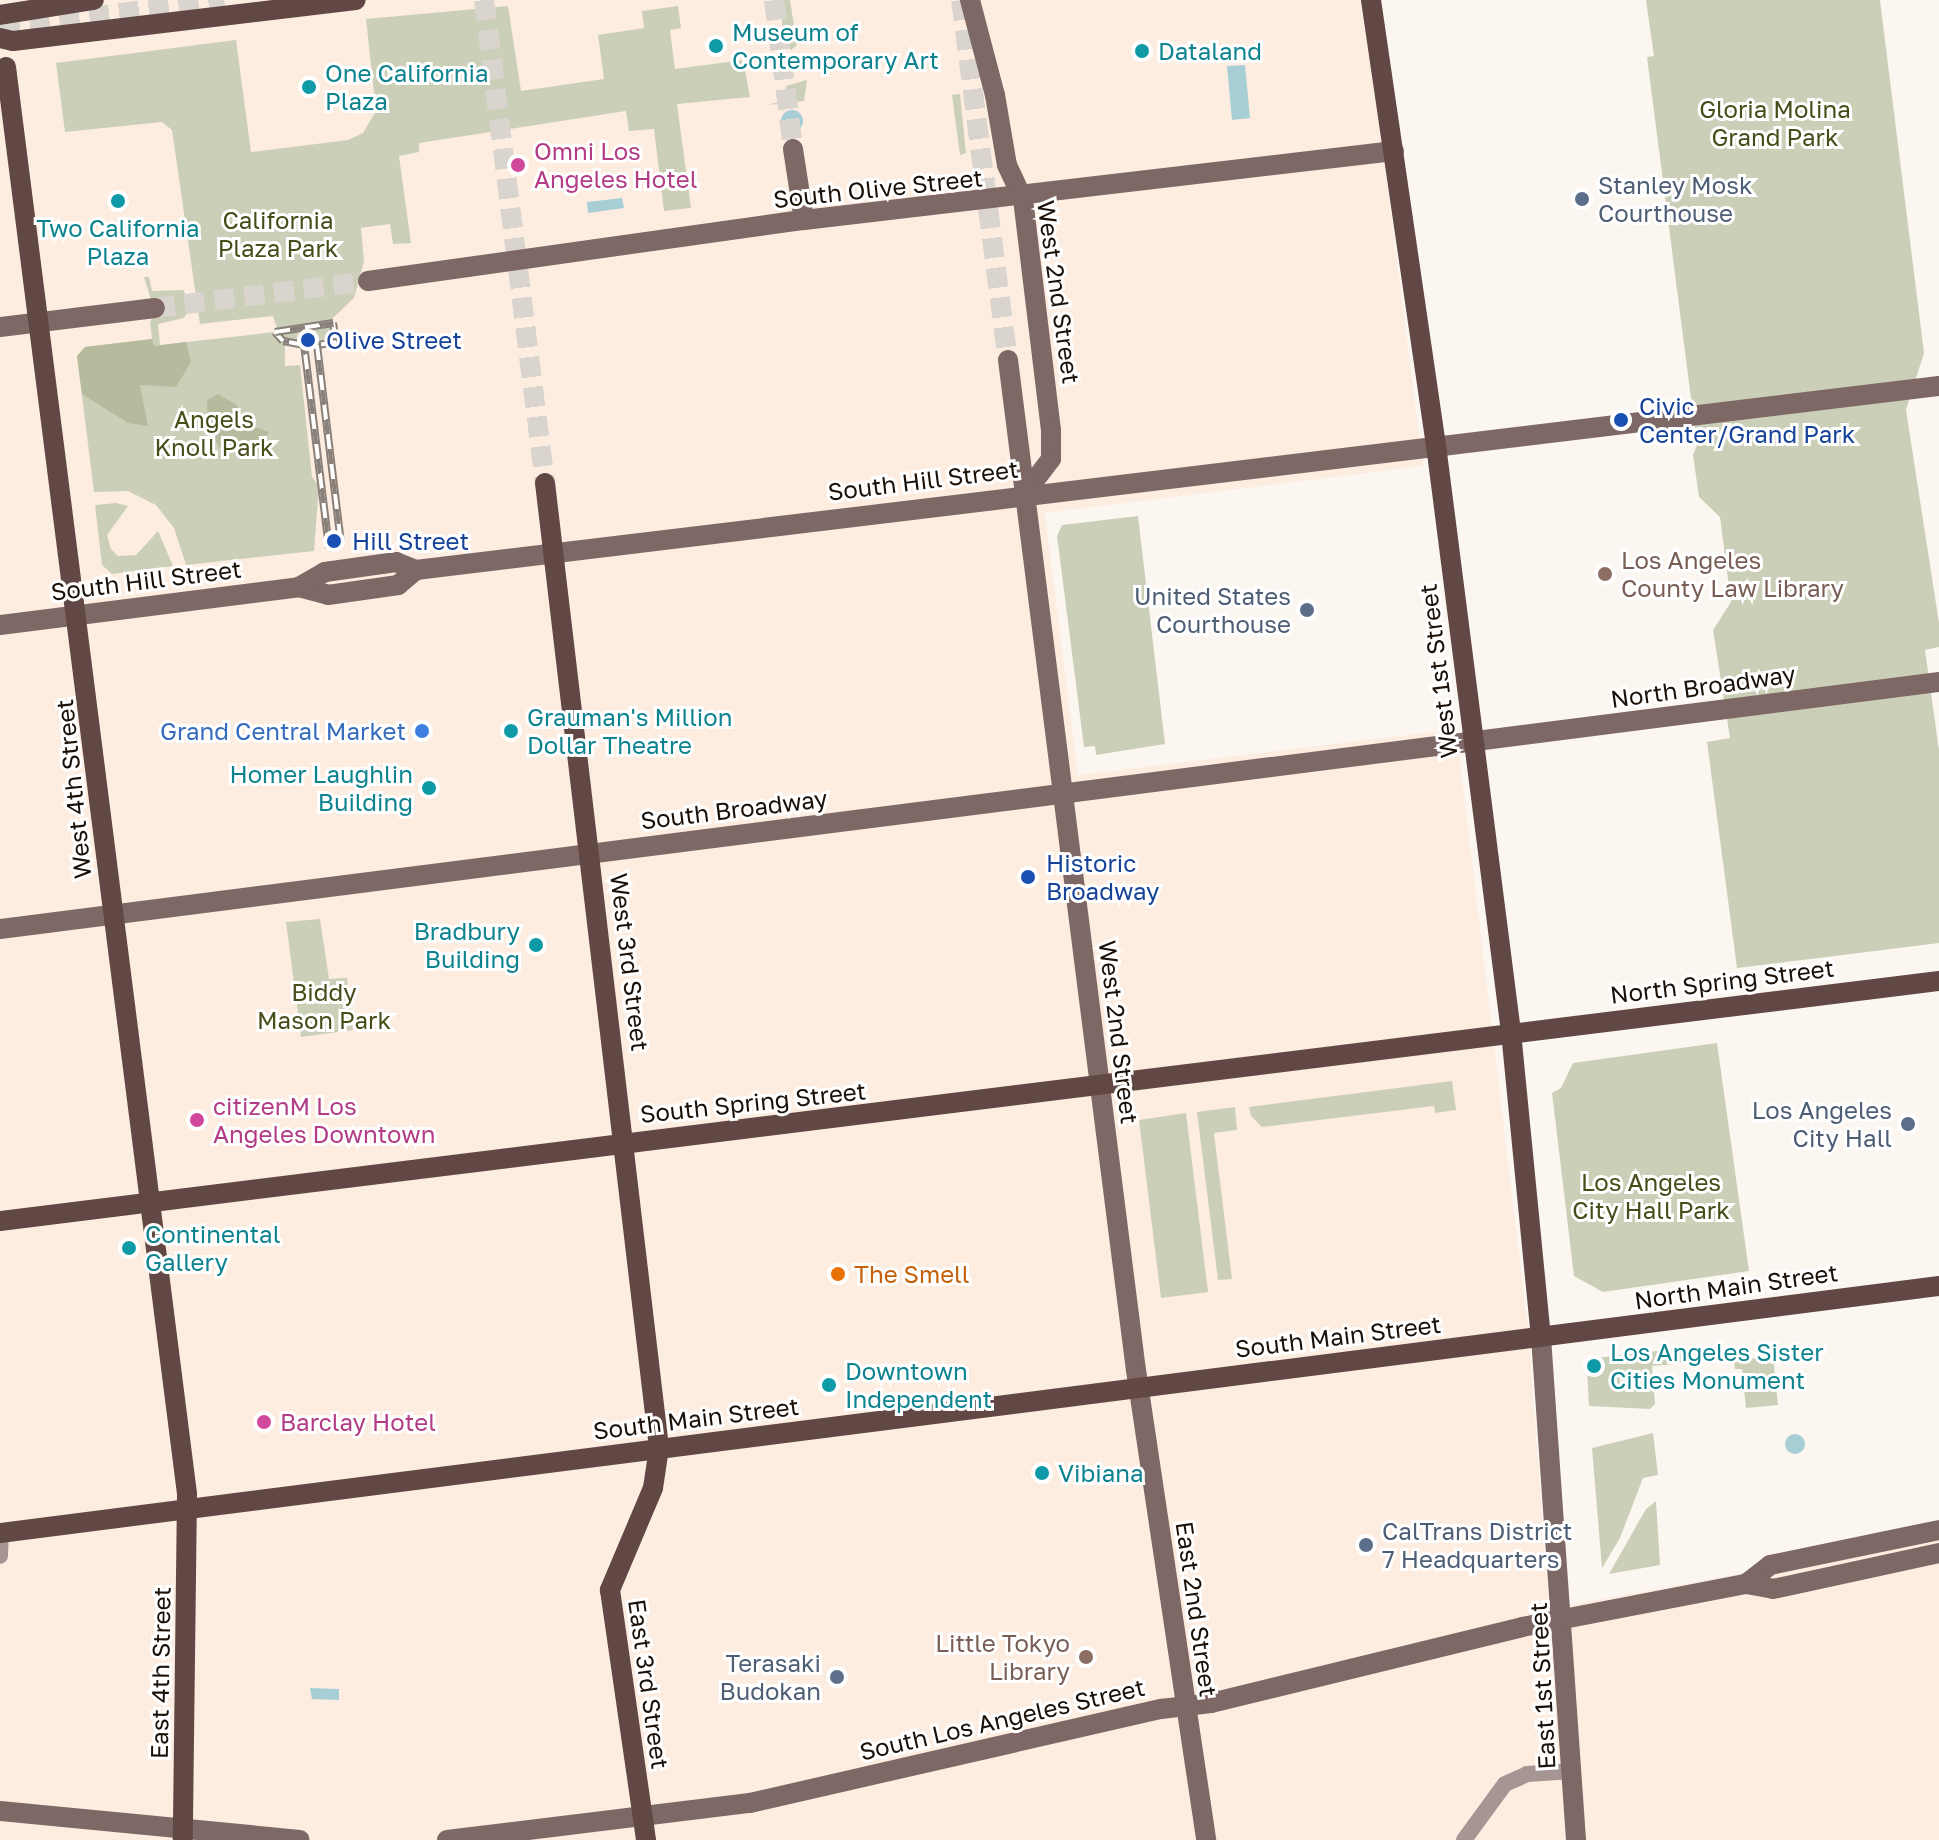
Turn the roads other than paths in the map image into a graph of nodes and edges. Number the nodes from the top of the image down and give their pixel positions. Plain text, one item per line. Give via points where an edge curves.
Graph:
1 (94, 0) edge
2 (356, 0) edge
3 (970, 0) edge
4 (1371, 0) edge
5 (0, 15) edge
6 (0, 38) edge
7 (6, 67) dead end
8 (793, 149) tunnel mouth
9 (1394, 151) junction
10 (1023, 199) junction
11 (804, 220) junction
12 (368, 281) tunnel mouth
13 (155, 308) tunnel mouth
14 (40, 323) junction
15 (0, 327) edge
16 (1008, 360) tunnel mouth
17 (1939, 386) edge
18 (1436, 445) junction
19 (545, 483) tunnel mouth
20 (1025, 493) junction
21 (554, 553) junction
22 (77, 615) junction
23 (0, 625) edge
24 (1939, 682) edge
25 (1473, 740) junction
26 (1065, 792) junction
27 (590, 852) junction
28 (115, 912) junction
29 (0, 929) edge
30 (1939, 981) edge
31 (1511, 1032) junction
32 (1100, 1087) junction
33 (623, 1142) junction
34 (149, 1201) junction
35 (0, 1221) edge
36 (1939, 1286) edge
37 (1541, 1337) junction
38 (1138, 1386) junction
39 (659, 1448) junction
40 (188, 1507) junction
41 (1939, 1530) edge
42 (1, 1532) edge
43 (1939, 1553) edge
44 (0, 1556) edge
45 (1746, 1584) junction
46 (1563, 1620) junction
47 (1185, 1704) junction
48 (1573, 1771) junction
49 (0, 1811) edge
50 (642, 1817) junction
51 (183, 1833) edge
52 (300, 1840) edge
53 (447, 1840) edge
54 (646, 1840) edge
55 (1206, 1840) edge
56 (1464, 1840) edge
57 (1576, 1840) edge

1 - 5 main road
2 - 6 main road via 13,41
3 - 10 main road, West 2nd Street via 1007,165
4 - 9 main road, West 1st Street
7 - 14 main road, West 4th Street
8 - 11 main road
9 - 10 main road, South Olive Street
9 - 18 main road, West 1st Street
10 - 11 main road, South Olive Street
10 - 20 main road, West 2nd Street via 1053,448 1051,459
11 - 12 main road, South Olive Street
13 - 14 main road
14 - 15 main road
14 - 22 main road, West 4th Street
16 - 20 main road, West 2nd Street
17 - 18 main road, South Hill Street
18 - 20 main road, South Hill Street
18 - 25 main road, West 1st Street
19 - 21 main road, West 3rd Street
20 - 21 main road, South Hill Street
20 - 26 main road, West 2nd Street
21 - 22 main road, South Hill Street via 416,570 396,562 334,571 299,587
21 - 27 main road, West 3rd Street
22 - 23 main road, South Hill Street
22 - 28 main road, West 4th Street
24 - 25 main road, North Broadway
25 - 26 main road, South Broadway
25 - 31 main road, West 1st Street
26 - 27 main road, South Broadway
26 - 32 main road, West 2nd Street
27 - 28 main road, South Broadway
27 - 33 main road, West 3rd Street
28 - 29 main road, South Broadway
28 - 34 main road, West 4th Street
30 - 31 main road, North Spring Street
31 - 32 main road, South Spring Street
31 - 37 main road, West 1st Street
32 - 33 main road, South Spring Street
32 - 38 main road, West 2nd Street
33 - 34 main road, South Spring Street
33 - 39 main road, West 3rd Street
34 - 35 main road, South Spring Street
34 - 40 main road, West 4th Street
36 - 37 main road, North Main Street
37 - 38 main road, South Main Street
37 - 46 main road, East 1st Street
38 - 39 main road, South Main Street
38 - 47 main road, East 2nd Street
39 - 40 main road, South Main Street
39 - 50 main road, East 3rd Street via 653,1488 610,1590
40 - 42 main road, South Main Street
40 - 51 main road, East 4th Street
41 - 45 main road via 1770,1565
42 - 44 street
43 - 45 main road via 1773,1589
45 - 46 main road, South Los Angeles Street
46 - 47 main road, South Los Angeles Street
46 - 48 main road, East 1st Street
47 - 50 main road, South Los Angeles Street via 750,1803
47 - 55 main road, East 2nd Street
48 - 56 street via 1527,1774 1505,1784
48 - 57 main road, East 1st Street
49 - 51 main road
50 - 53 main road, South Los Angeles Street
50 - 54 main road, East 3rd Street
51 - 52 main road

